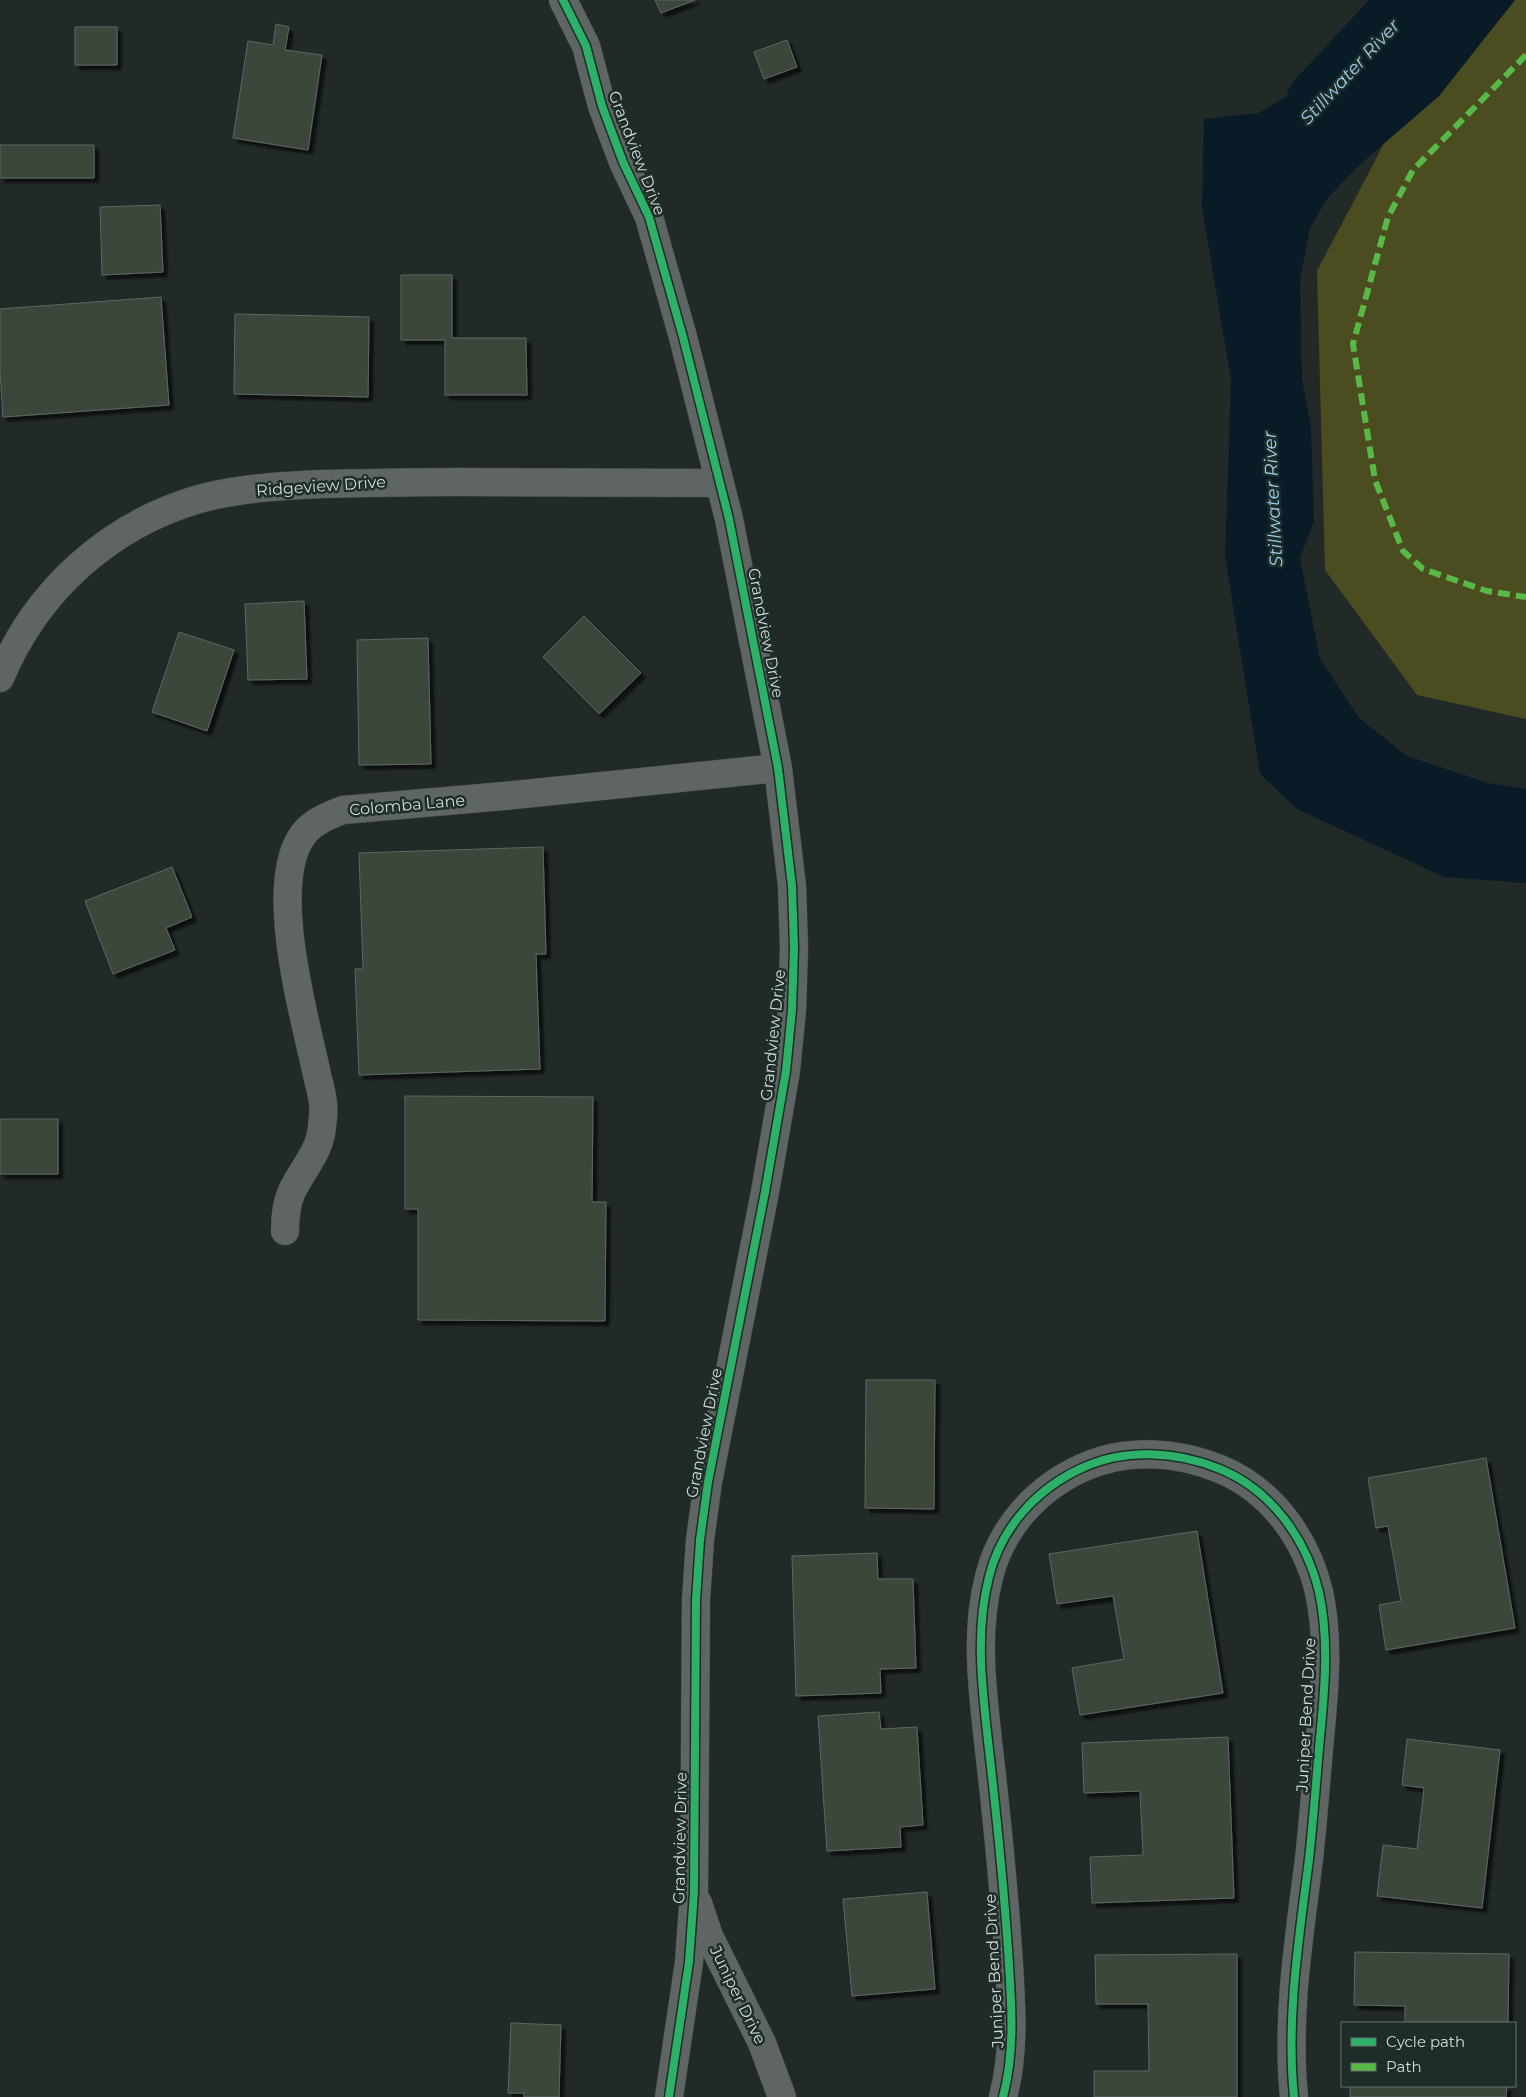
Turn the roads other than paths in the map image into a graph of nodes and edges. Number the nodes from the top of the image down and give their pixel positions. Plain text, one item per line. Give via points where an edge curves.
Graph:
1 (563, 0) edge
2 (720, 483) junction
3 (0, 678) edge
4 (778, 768) junction
5 (285, 1231) dead end
6 (694, 1892) junction
7 (669, 2097) edge
8 (782, 2097) edge
9 (1003, 2097) edge
10 (1294, 2097) edge

1 - 2 street, Grandview Drive via 586,46 602,106 649,217
2 - 3 street, Ridgeview Drive via 392,482 273,487 200,499 133,526 101,546 71,572 44,602
2 - 4 street, Grandview Drive
4 - 5 street, Colomba Lane via 343,810 323,818 307,831 295,850 289,873 288,899 292,958 323,1103 322,1129 314,1152 292,1191 285,1211
4 - 6 street, Grandview Drive via 792,886 792,1010 786,1071 765,1192 708,1482 700,1540 696,1600
6 - 7 street, Grandview Drive via 689,1962
6 - 8 street, Juniper Drive via 709,1936 762,2042
9 - 10 street, Juniper Bend Drive via 1011,2061 1013,2027 1004,1883 980,1672 983,1607 989,1576 999,1548 1015,1520 1037,1496 1064,1476 1096,1462 1130,1454 1166,1454 1202,1462 1236,1476 1266,1498 1290,1525 1308,1557 1319,1591 1324,1625 1324,1695 1310,1854 1294,1978 1290,2058

